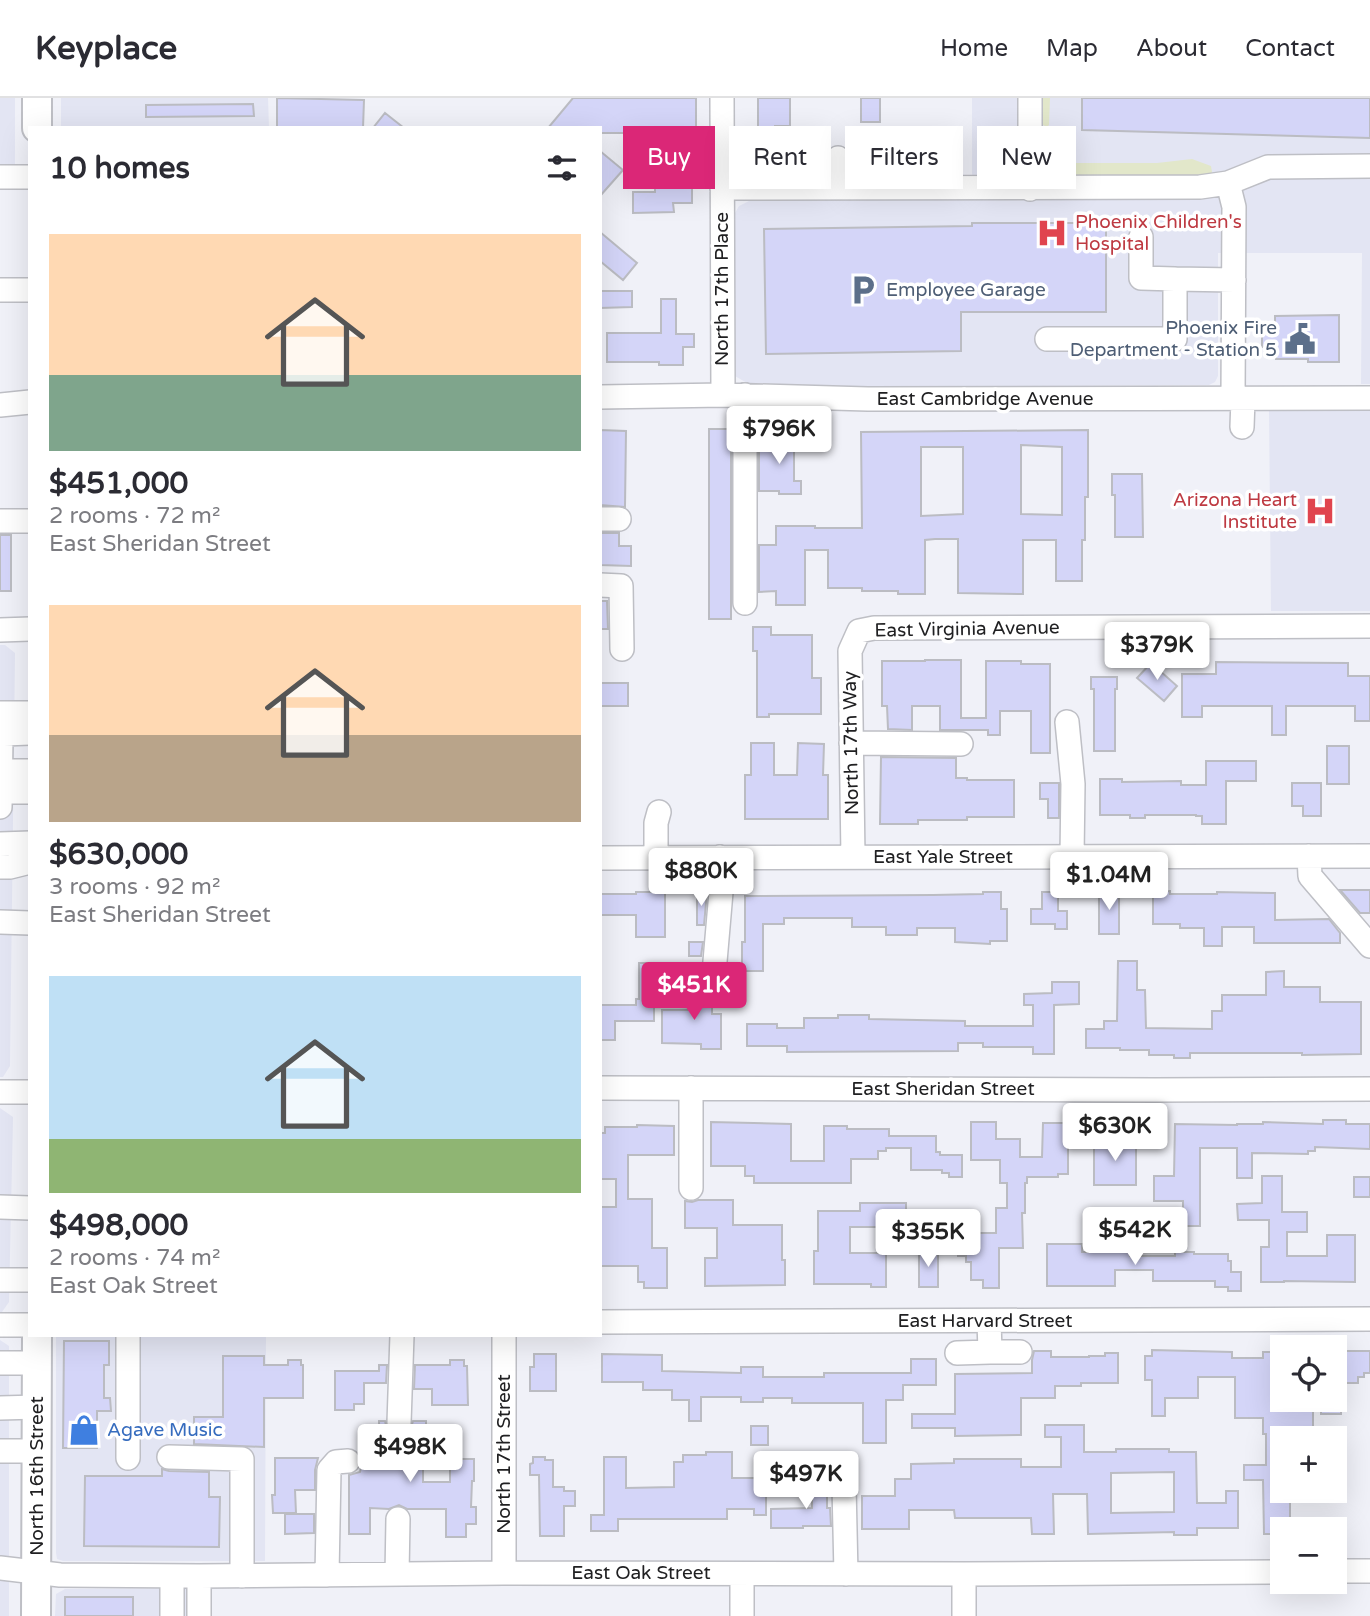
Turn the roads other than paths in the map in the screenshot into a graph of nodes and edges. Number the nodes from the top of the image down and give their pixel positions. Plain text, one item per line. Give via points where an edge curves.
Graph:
1 (37, 98) edge
2 (722, 98) edge
3 (1030, 98) edge
4 (37, 126) edge
5 (1030, 126) edge
6 (838, 158) dead end
7 (1370, 166) edge
8 (0, 177) edge
9 (28, 177) edge
10 (1228, 183) junction
11 (977, 187) edge
12 (722, 188) junction
13 (838, 188) junction
14 (1076, 188) edge
15 (1141, 236) dead end
16 (1175, 279) junction
17 (1234, 280) junction
18 (0, 290) edge
19 (28, 290) edge
20 (1047, 339) dead end
21 (734, 395) junction
22 (602, 397) edge
23 (1370, 398) edge
24 (1238, 399) junction
25 (28, 402) edge
26 (0, 405) edge
27 (1242, 427) dead end
28 (0, 521) edge
29 (28, 521) edge
30 (602, 585) edge
31 (745, 603) dead end
32 (1370, 626) edge
33 (28, 629) edge
34 (0, 630) edge
35 (859, 631) joint
36 (622, 649) dead end
37 (0, 713) edge
38 (28, 713) edge
39 (1067, 722) dead end
40 (28, 733) edge
41 (851, 743) junction
42 (961, 744) dead end
43 (1, 771) edge
44 (28, 771) edge
45 (0, 792) edge
46 (28, 792) edge
47 (0, 807) edge
48 (659, 812) dead end
49 (28, 843) edge
50 (0, 844) edge
51 (1072, 856) junction
52 (1309, 856) junction
53 (1370, 856) edge
54 (656, 857) junction
55 (720, 857) junction
56 (853, 857) junction
57 (602, 858) edge
58 (28, 862) edge
59 (0, 867) edge
60 (0, 922) edge
61 (28, 923) edge
62 (1370, 946) edge
63 (714, 973) dead end
64 (602, 1088) edge
65 (691, 1088) junction
66 (1370, 1089) edge
67 (0, 1092) edge
68 (28, 1092) edge
69 (691, 1188) dead end
70 (0, 1207) edge
71 (28, 1208) edge
72 (0, 1280) edge
73 (28, 1280) edge
74 (1370, 1319) edge
75 (989, 1321) junction
76 (602, 1322) edge
77 (0, 1325) edge
78 (28, 1325) edge
79 (128, 1337) edge
80 (402, 1337) edge
81 (504, 1337) edge
82 (37, 1349) edge
83 (990, 1352) junction
84 (1020, 1352) dead end
85 (957, 1353) dead end
86 (0, 1363) edge
87 (0, 1408) edge
88 (37, 1408) junction
89 (399, 1423) dead end
90 (0, 1451) edge
91 (37, 1451) junction
92 (169, 1457) dead end
93 (128, 1458) dead end
94 (348, 1461) dead end
95 (844, 1486) dead end
96 (398, 1519) dead end
97 (0, 1568) edge
98 (1370, 1571) edge
99 (36, 1572) junction
100 (1270, 1572) edge
101 (1347, 1572) edge
102 (504, 1573) junction
103 (397, 1574) junction
104 (743, 1574) junction
105 (846, 1574) junction
106 (964, 1574) junction
107 (327, 1575) junction
108 (172, 1576) junction
109 (199, 1576) junction
110 (242, 1576) junction
111 (36, 1616) edge
112 (172, 1616) edge
113 (199, 1616) edge
114 (742, 1616) edge
115 (964, 1616) edge

1 - 4 main road
2 - 12 street, North 17th Place
3 - 5 street
6 - 13 street
7 - 10 street via 1268,167
8 - 9 street
10 - 14 street
10 - 17 street via 1234,207
11 - 13 street
12 - 13 street
12 - 21 street, North 17th Place
15 - 16 street via 1141,278
16 - 17 street
16 - 20 street via 1175,339
17 - 24 street
18 - 19 street
21 - 22 street, East Cambridge Avenue
21 - 24 street, East Cambridge Avenue
21 - 31 street, North 17th Place
23 - 24 street, East Cambridge Avenue
24 - 27 street
25 - 26 street
28 - 29 street
30 - 36 street via 621,586
32 - 35 street, East Virginia Avenue
33 - 34 street
35 - 41 street, North 17th Way via 850,651
37 - 38 street
39 - 51 street via 1073,784
40 - 43 street via 1,738
41 - 42 street
41 - 56 street, North 17th Way
43 - 44 street
43 - 45 street
45 - 46 street
45 - 47 street
48 - 54 street
49 - 50 street
51 - 52 street, East Yale Street
51 - 56 street, East Yale Street
52 - 53 street, East Yale Street
52 - 62 street via 1310,876
54 - 55 street, East Yale Street
54 - 57 street, East Yale Street
55 - 56 street, East Yale Street
55 - 63 street
58 - 59 street
60 - 61 street
64 - 65 street, East Sheridan Street
65 - 66 street, East Sheridan Street
65 - 69 street
67 - 68 street
70 - 71 street
72 - 73 street
74 - 75 street, East Harvard Street
75 - 76 street, East Harvard Street
75 - 83 street
77 - 78 street
79 - 93 street
80 - 89 street
81 - 102 street, North 17th Street
82 - 86 street
82 - 88 main road, North 16th Street
83 - 84 street
83 - 85 street
87 - 88 street
88 - 91 main road, North 16th Street
90 - 91 street
91 - 99 main road, North 16th Street
92 - 110 street via 242,1458
94 - 107 street via 336,1462 329,1470
95 - 105 street
96 - 103 street
97 - 99 street, East Oak Street
98 - 101 street
99 - 108 street, East Oak Street
99 - 111 main road, North 16th Street
100 - 106 street, East Oak Street
102 - 103 street, East Oak Street
102 - 104 street, East Oak Street
103 - 107 street, East Oak Street
104 - 105 street, East Oak Street
104 - 114 street
105 - 106 street, East Oak Street
106 - 115 street
107 - 110 street, East Oak Street
108 - 109 street, East Oak Street
108 - 112 street
109 - 110 street, East Oak Street
109 - 113 street

